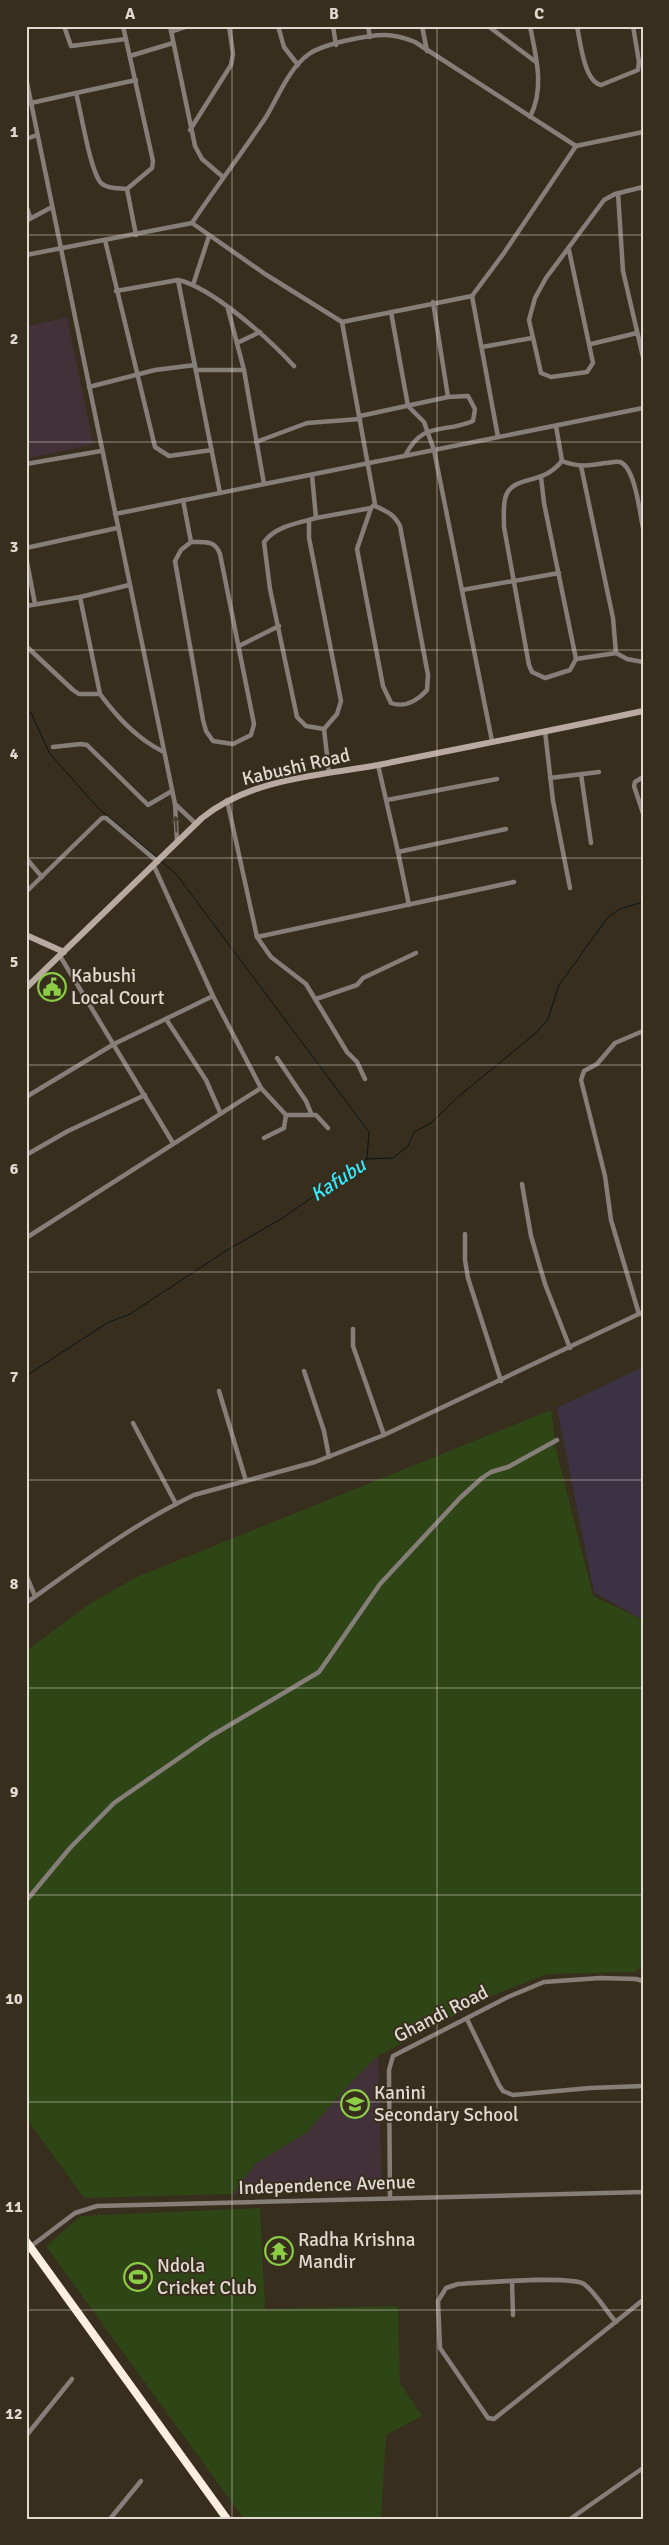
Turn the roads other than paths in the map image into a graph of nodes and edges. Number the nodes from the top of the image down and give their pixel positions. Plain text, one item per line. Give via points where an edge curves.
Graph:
1 (64, 26) edge
2 (123, 26) edge
3 (170, 26) edge
4 (188, 26) edge
5 (229, 26) edge
6 (278, 26) edge
7 (333, 26) edge
8 (368, 26) edge
9 (422, 26) edge
10 (488, 26) edge
11 (530, 26) edge
12 (577, 26) edge
13 (633, 26) edge
14 (172, 32) junction
15 (370, 37) junction
16 (126, 39) junction
17 (173, 43) junction
18 (336, 45) junction
19 (427, 51) junction
20 (640, 55) edge
21 (130, 56) junction
22 (536, 62) junction
23 (298, 65) junction
24 (26, 78) edge
25 (136, 80) junction
26 (76, 93) junction
27 (31, 103) junction
28 (530, 117) junction
29 (190, 130) junction
30 (643, 132) edge
31 (37, 135) junction
32 (26, 139) edge
33 (576, 146) junction
34 (223, 177) junction
35 (643, 187) edge
36 (127, 189) junction
37 (618, 193) junction
38 (26, 205) edge
39 (52, 208) junction
40 (28, 219) edge
41 (192, 223) junction
42 (136, 235) junction
43 (209, 236) junction
44 (105, 240) junction
45 (61, 248) junction
46 (569, 250) junction
47 (26, 255) edge
48 (178, 280) junction
49 (193, 285) junction
50 (116, 291) junction
51 (472, 296) junction
52 (433, 302) junction
53 (228, 309) junction
54 (391, 312) junction
55 (342, 322) junction
56 (643, 329) edge
57 (260, 332) junction
58 (636, 332) junction
59 (532, 338) junction
60 (237, 343) junction
61 (590, 344) junction
62 (482, 347) junction
63 (643, 357) edge
64 (294, 366) dead end
65 (196, 368) junction
66 (244, 370) junction
67 (136, 375) junction
68 (89, 387) junction
69 (448, 397) junction
70 (408, 406) junction
71 (643, 408) edge
72 (360, 417) junction
73 (556, 426) junction
74 (428, 432) junction
75 (498, 437) junction
76 (256, 442) junction
77 (212, 450) junction
78 (434, 450) junction
79 (101, 451) junction
80 (405, 456) junction
81 (562, 461) junction
82 (369, 463) junction
83 (26, 464) edge
84 (580, 466) junction
85 (312, 475) junction
86 (542, 477) junction
87 (264, 484) junction
88 (220, 493) junction
89 (183, 500) junction
90 (373, 507) junction
91 (114, 514) junction
92 (316, 518) junction
93 (309, 520) junction
94 (117, 528) junction
95 (643, 528) edge
96 (191, 542) junction
97 (26, 548) edge
98 (26, 557) edge
99 (559, 573) junction
100 (514, 582) junction
101 (129, 585) junction
102 (462, 590) junction
103 (80, 597) junction
104 (35, 604) junction
105 (26, 606) edge
106 (279, 626) junction
107 (26, 646) edge
108 (239, 646) junction
109 (616, 653) junction
110 (576, 658) junction
111 (643, 662) edge
112 (100, 694) junction
113 (643, 711) edge
114 (324, 729) junction
115 (545, 731) junction
116 (492, 741) junction
117 (53, 747) dead end
118 (162, 751) junction
119 (378, 765) junction
120 (599, 772) dead end
121 (329, 774) junction
122 (581, 774) junction
123 (643, 777) edge
124 (550, 778) junction
125 (496, 779) dead end
126 (172, 792) junction
127 (227, 800) junction
128 (387, 800) junction
129 (175, 804) junction
130 (643, 814) edge
131 (196, 824) junction
132 (506, 829) dead end
133 (591, 842) dead end
134 (177, 843) junction
135 (398, 852) junction
136 (26, 858) edge
137 (157, 863) junction
138 (42, 877) junction
139 (514, 882) dead end
140 (570, 888) dead end
141 (26, 892) edge
142 (409, 905) junction
143 (26, 935) edge
144 (257, 937) junction
145 (416, 953) dead end
146 (62, 954) junction
147 (26, 988) edge
148 (212, 996) junction
149 (316, 999) junction
150 (166, 1019) junction
151 (643, 1031) edge
152 (114, 1044) junction
153 (277, 1058) dead end
154 (365, 1079) dead end
155 (261, 1088) junction
156 (145, 1095) junction
157 (26, 1097) edge
158 (220, 1112) junction
159 (310, 1113) junction
160 (286, 1115) junction
161 (328, 1128) dead end
162 (264, 1138) dead end
163 (173, 1143) junction
164 (26, 1155) edge
165 (522, 1184) dead end
166 (465, 1234) dead end
167 (26, 1238) edge
168 (641, 1313) edge
169 (353, 1329) dead end
170 (570, 1348) junction
171 (304, 1371) dead end
172 (501, 1381) junction
173 (219, 1390) dead end
174 (134, 1423) dead end
175 (384, 1435) junction
176 (557, 1440) dead end
177 (329, 1457) junction
178 (246, 1481) junction
179 (176, 1504) junction
180 (26, 1575) edge
181 (35, 1596) junction
182 (26, 1602) edge
183 (26, 1901) edge
184 (643, 1981) edge
185 (467, 2019) junction
186 (643, 2086) edge
187 (643, 2192) edge
188 (390, 2198) junction
189 (27, 2246) edge
190 (512, 2282) junction
191 (643, 2300) edge
192 (513, 2315) dead end
193 (616, 2322) junction
194 (72, 2379) dead end
195 (26, 2436) edge
196 (643, 2468) edge
197 (141, 2481) dead end
198 (110, 2519) edge
199 (228, 2519) edge
200 (570, 2519) edge

1 - 16 street via 71,46
2 - 16 street
3 - 14 street
4 - 14 street
5 - 29 street via 231,65
6 - 23 street via 284,47
7 - 18 street
8 - 15 street
9 - 19 street
10 - 22 street
11 - 22 street
12 - 20 street via 586,68 598,85 635,72
13 - 20 street
14 - 17 street
15 - 18 street
15 - 19 street via 403,37
16 - 21 street
17 - 21 street
17 - 29 street
18 - 23 street via 319,49
19 - 28 street
21 - 25 street
22 - 28 street via 539,88
23 - 34 street
24 - 27 street
25 - 26 street
25 - 36 street via 153,161 152,168
26 - 27 street
26 - 36 street via 100,182
27 - 31 street
28 - 33 street
29 - 34 street via 202,159
30 - 33 street
31 - 32 street
31 - 39 street
33 - 51 street
34 - 41 street
35 - 37 street
36 - 42 street
37 - 46 street via 604,200
37 - 58 street via 623,271
38 - 40 street
39 - 40 street
39 - 45 street
41 - 42 street
41 - 43 street
42 - 44 street
43 - 49 street
43 - 55 street
44 - 45 street
44 - 50 street
45 - 47 street
45 - 68 street
46 - 59 street via 546,278 535,298 529,320
46 - 61 street
48 - 49 street
48 - 50 street
48 - 65 street
49 - 53 street
50 - 67 street
51 - 52 street
51 - 62 street
52 - 54 street
52 - 69 street
53 - 57 street
53 - 60 street
54 - 55 street
54 - 70 street
55 - 72 street
56 - 58 street
57 - 60 street
57 - 64 street
58 - 61 street
58 - 63 street
59 - 61 street via 539,370 552,377 590,370 593,363
59 - 62 street
60 - 66 street
62 - 75 street
65 - 66 street
65 - 67 street via 155,370
65 - 77 street
66 - 76 street
67 - 68 street
67 - 77 street via 152,441 158,451 176,457
68 - 79 street
69 - 70 street
69 - 74 street via 468,396 475,409 473,421
70 - 72 street
70 - 74 street via 424,422
71 - 73 street
72 - 76 street via 307,423
72 - 82 street
73 - 75 street
73 - 81 street
74 - 78 street
74 - 80 street via 412,441
75 - 78 street
76 - 87 street
77 - 88 street
78 - 80 street
78 - 102 street
79 - 83 street
79 - 91 street
80 - 82 street
81 - 84 street
81 - 86 street
82 - 85 street
82 - 90 street
84 - 95 street via 613,462 626,465
84 - 109 street via 613,618
85 - 87 street
85 - 92 street
86 - 99 street via 544,503
86 - 100 street via 511,487 505,498 504,527
87 - 88 street
88 - 89 street
89 - 91 street
89 - 96 street
90 - 90 street via 357,549 383,686 391,703 404,704 419,698 427,690 428,675 400,526 390,513
90 - 92 street
91 - 94 street
92 - 93 street
93 - 106 street via 274,532 264,542
93 - 114 street via 309,538 341,701 337,714
94 - 97 street
94 - 101 street
96 - 108 street via 211,543 218,549
96 - 108 street via 175,561 176,581 204,726 208,736 219,743 239,742 254,730
98 - 104 street
99 - 100 street
99 - 110 street
100 - 102 street
100 - 110 street via 532,672 545,678 552,677 570,670
101 - 103 street
101 - 118 street
102 - 116 street
103 - 104 street
103 - 112 street
104 - 105 street
106 - 108 street
106 - 114 street via 296,718 306,726
107 - 112 street via 79,694
109 - 110 street
109 - 111 street
112 - 118 street via 114,713
113 - 115 main road, Kabushi Road
114 - 121 street
115 - 116 main road, Kabushi Road
115 - 124 street
116 - 119 main road, Kabushi Road
117 - 126 street via 87,746 148,805
118 - 126 street
119 - 121 main road, Kabushi Road
119 - 128 street
120 - 122 street
121 - 127 main road, Kabushi Road via 262,787
122 - 124 street
122 - 133 street
123 - 130 street via 634,786
124 - 140 street
125 - 128 street
126 - 129 street
127 - 131 main road, Kabushi Road
127 - 144 street
128 - 135 street
129 - 131 street
134 -> 129 street
131 - 134 main road, Kabushi Road
132 - 135 street
134 - 137 main road, Kabushi Road
135 - 142 street
136 - 138 street
137 - 138 street via 106,818 102,818
137 - 146 main road, Kabushi Road
137 - 148 street
138 - 141 street
139 - 142 street
142 - 144 street
143 - 146 main road
144 - 149 street via 271,957 306,984
145 - 149 street via 363,978 357,985
146 - 147 main road, Kabushi Road
146 - 152 street
148 - 150 street
148 - 155 street
149 - 154 street
150 - 152 street
150 - 158 street via 206,1080
151 - 168 street via 616,1043 597,1064 584,1071 581,1080 605,1176 612,1226
152 - 156 street
152 - 157 street
153 - 159 street via 306,1101
155 - 158 street
155 - 160 street
156 - 163 street
156 - 164 street via 68,1131
158 - 163 street
159 - 160 street
159 - 161 street via 320,1117
160 - 162 street via 284,1128
163 - 167 street
165 - 170 street via 544,1284
166 - 172 street via 468,1278
168 - 170 street
169 - 175 street via 353,1346
170 - 172 street
171 - 177 street
172 - 175 street
173 - 178 street
174 - 179 street
175 - 177 street
176 - 183 street via 482,1478 380,1584 319,1672 211,1736 114,1803 70,1848
177 - 178 street
178 - 179 street via 194,1495
179 - 181 street via 104,1546
180 - 181 street
181 - 182 street
184 - 185 street, Ghandi Road via 600,1978 544,1982
185 - 186 street via 506,2093
185 - 188 street, Ghandi Road via 401,2050 390,2060
187 - 188 street, Independence Avenue
188 - 189 street, Independence Avenue via 87,2208
189 - 199 highway
190 - 192 street
190 - 193 street via 580,2282
190 - 193 street via 454,2284 444,2290 438,2301 441,2352 490,2419
191 - 193 street
194 - 195 street
196 - 200 street
197 - 198 street

